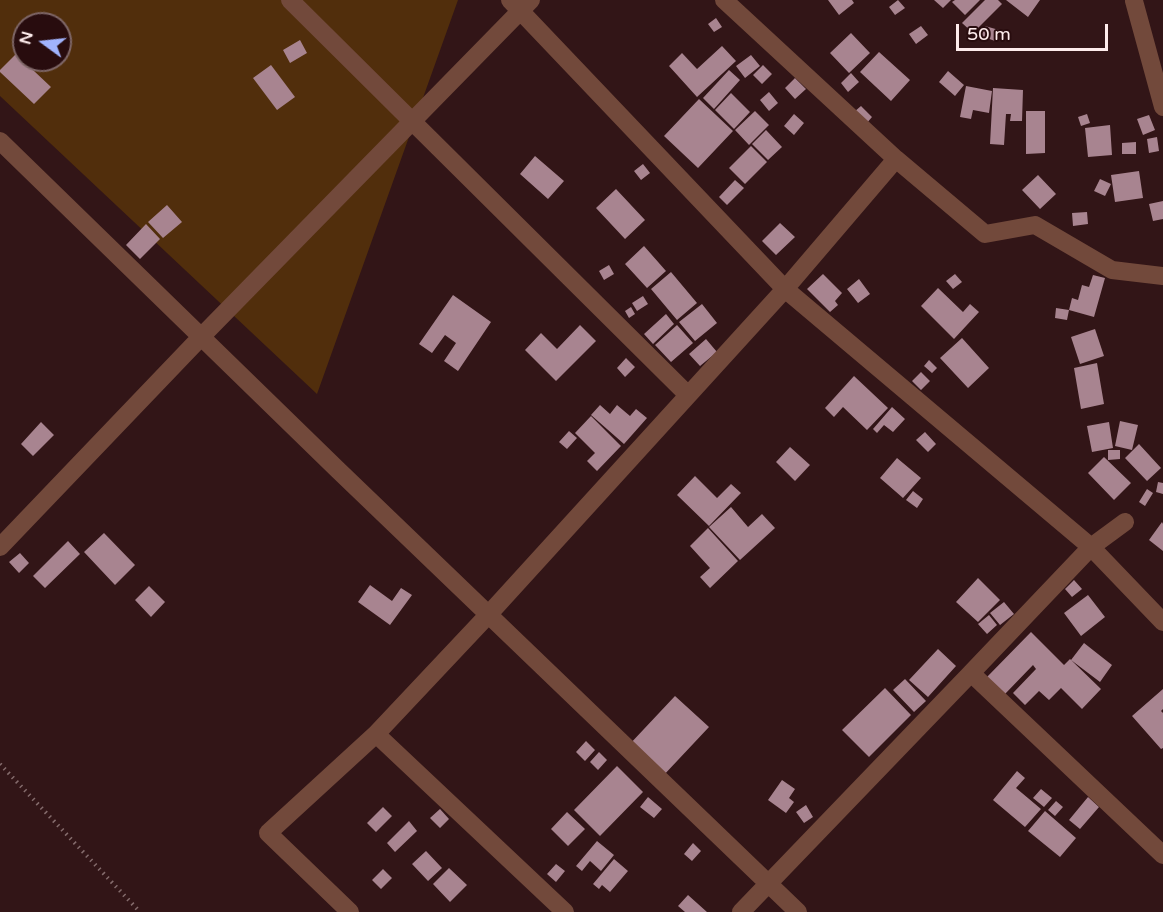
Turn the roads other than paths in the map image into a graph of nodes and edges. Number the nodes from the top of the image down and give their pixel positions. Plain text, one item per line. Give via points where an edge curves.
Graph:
1 (290, 0) edge
2 (724, 0) edge
3 (1134, 1) edge
4 (520, 4) edge
5 (1163, 107) edge
6 (412, 122) junction
7 (0, 141) edge
8 (896, 159) junction
9 (1163, 276) edge
10 (785, 289) junction
11 (201, 337) junction
12 (688, 395) junction
13 (1125, 522) dead end
14 (0, 547) edge
15 (1092, 547) junction
16 (489, 614) junction
17 (1163, 622) edge
18 (971, 673) junction
19 (376, 734) junction
20 (1163, 855) edge
21 (769, 883) junction
22 (350, 912) edge
23 (565, 912) edge
24 (741, 912) edge
25 (798, 912) edge

1 - 6 street
2 - 8 street
3 - 5 street
4 - 6 street
4 - 10 street
6 - 11 street
6 - 12 street
7 - 11 street
8 - 9 street via 985,234 1035,225 1112,270
8 - 10 street
10 - 12 street
10 - 15 street
11 - 14 street
11 - 16 street
12 - 16 street
13 - 15 street
15 - 17 street
15 - 18 street
16 - 19 street
16 - 21 street
18 - 20 street
18 - 21 street
19 - 22 street via 268,834
19 - 23 street
21 - 24 street
21 - 25 street

